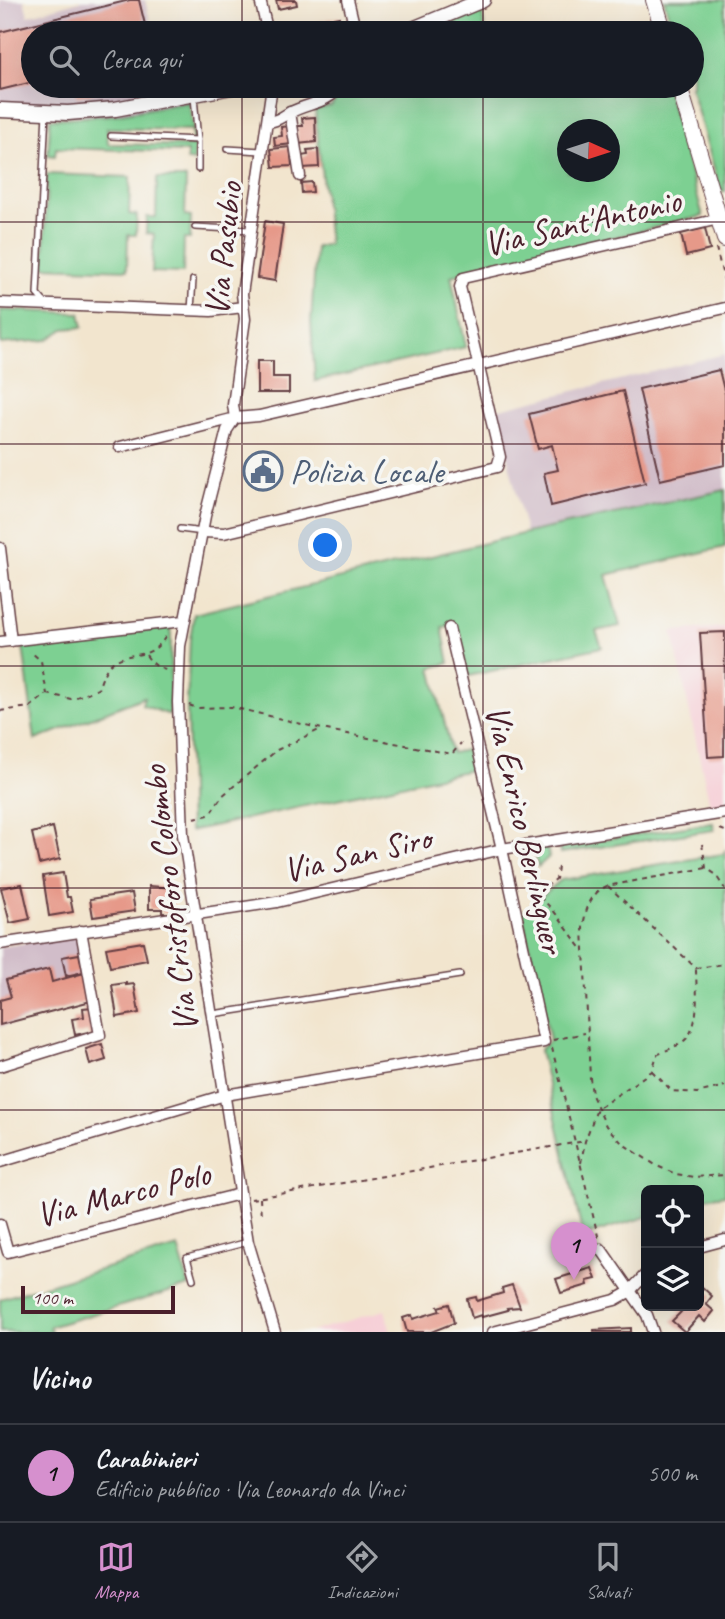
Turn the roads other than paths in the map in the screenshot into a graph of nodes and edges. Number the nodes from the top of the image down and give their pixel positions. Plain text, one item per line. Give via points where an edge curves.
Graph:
1 (260, 0) edge
2 (348, 0) edge
3 (483, 0) edge
4 (657, 0) edge
5 (265, 21) edge
6 (353, 21) edge
7 (431, 21) edge
8 (663, 21) edge
9 (171, 98) edge
10 (193, 98) edge
11 (271, 98) edge
12 (329, 98) edge
13 (684, 98) edge
14 (0, 110) edge
15 (46, 112) junction
16 (290, 112) junction
17 (268, 122) junction
18 (111, 136) dead end
19 (198, 140) junction
20 (228, 149) dead end
21 (262, 151) junction
22 (198, 169) dead end
23 (300, 177) dead end
24 (719, 219) junction
25 (195, 226) dead end
26 (250, 230) junction
27 (725, 240) edge
28 (193, 280) dead end
29 (216, 289) dead end
30 (0, 303) edge
31 (46, 304) junction
32 (243, 307) junction
33 (229, 308) junction
34 (725, 308) edge
35 (191, 310) junction
36 (477, 365) junction
37 (234, 418) junction
38 (120, 447) dead end
39 (180, 529) dead end
40 (203, 532) junction
41 (0, 548) edge
42 (179, 621) junction
43 (449, 628) dead end
44 (10, 641) edge
45 (725, 812) edge
46 (502, 849) junction
47 (196, 914) junction
48 (81, 931) junction
49 (0, 944) edge
50 (460, 975) dead end
51 (210, 1014) junction
52 (0, 1066) edge
53 (225, 1095) junction
54 (0, 1162) edge
55 (240, 1197) junction
56 (0, 1224) edge
57 (725, 1240) edge
58 (247, 1242) junction
59 (704, 1246) edge
60 (601, 1249) road end
61 (193, 1279) dead end
62 (641, 1279) edge
63 (629, 1292) junction
64 (275, 1332) edge
65 (494, 1332) edge
66 (653, 1332) edge

1 - 5 street
2 - 6 street
3 - 7 street
4 - 8 main road
9 - 15 street via 115,108
10 - 19 lane
11 - 17 street, Via Pasubio
12 - 16 street
13 - 24 main road
14 - 15 street
15 - 31 lane via 37,294
16 - 17 street
16 - 23 street
17 - 21 street, Via Pasubio
18 - 19 lane
19 - 22 lane
20 - 21 lane
21 - 26 street, Via Pasubio
24 - 27 main road
24 - 36 street, Via Sant'Antonio via 463,278 460,287
25 - 26 lane
26 - 32 street, Via Pasubio
28 - 35 lane
29 - 33 lane
30 - 31 street
31 - 35 street
32 - 33 street
32 - 37 street, Via Pasubio
33 - 35 street
34 - 36 street
36 - 37 street
36 - 40 street via 500,457 497,467 223,533
37 - 38 street
37 - 40 street, Via Cristoforo Colombo via 227,430
39 - 40 lane
40 - 42 street, Via Cristoforo Colombo
41 - 44 street
42 - 44 street
42 - 47 street, Via Cristoforo Colombo via 182,820
43 - 46 street, Via Enrico Berlinguer
45 - 46 street, Via San Siro
46 - 47 street, Via San Siro via 277,902
46 - 53 street, Via Enrico Berlinguer via 544,1042
47 - 48 street, Via San Siro
47 - 51 street, Via Cristoforo Colombo
48 - 49 street, Via San Siro
48 - 52 street via 100,1035
50 - 51 lane
51 - 53 street, Via Cristoforo Colombo
53 - 54 street
53 - 55 street, Via Cristoforo Colombo
55 - 56 street, Via Marco Polo via 8,1252
55 - 58 street, Via Cristoforo Colombo
57 - 59 street
58 - 61 lane via 187,1258
58 - 64 street, Via Cristoforo Colombo
60 - 63 street
62 - 63 street
63 - 65 street via 615,1300
63 - 66 street via 647,1315

